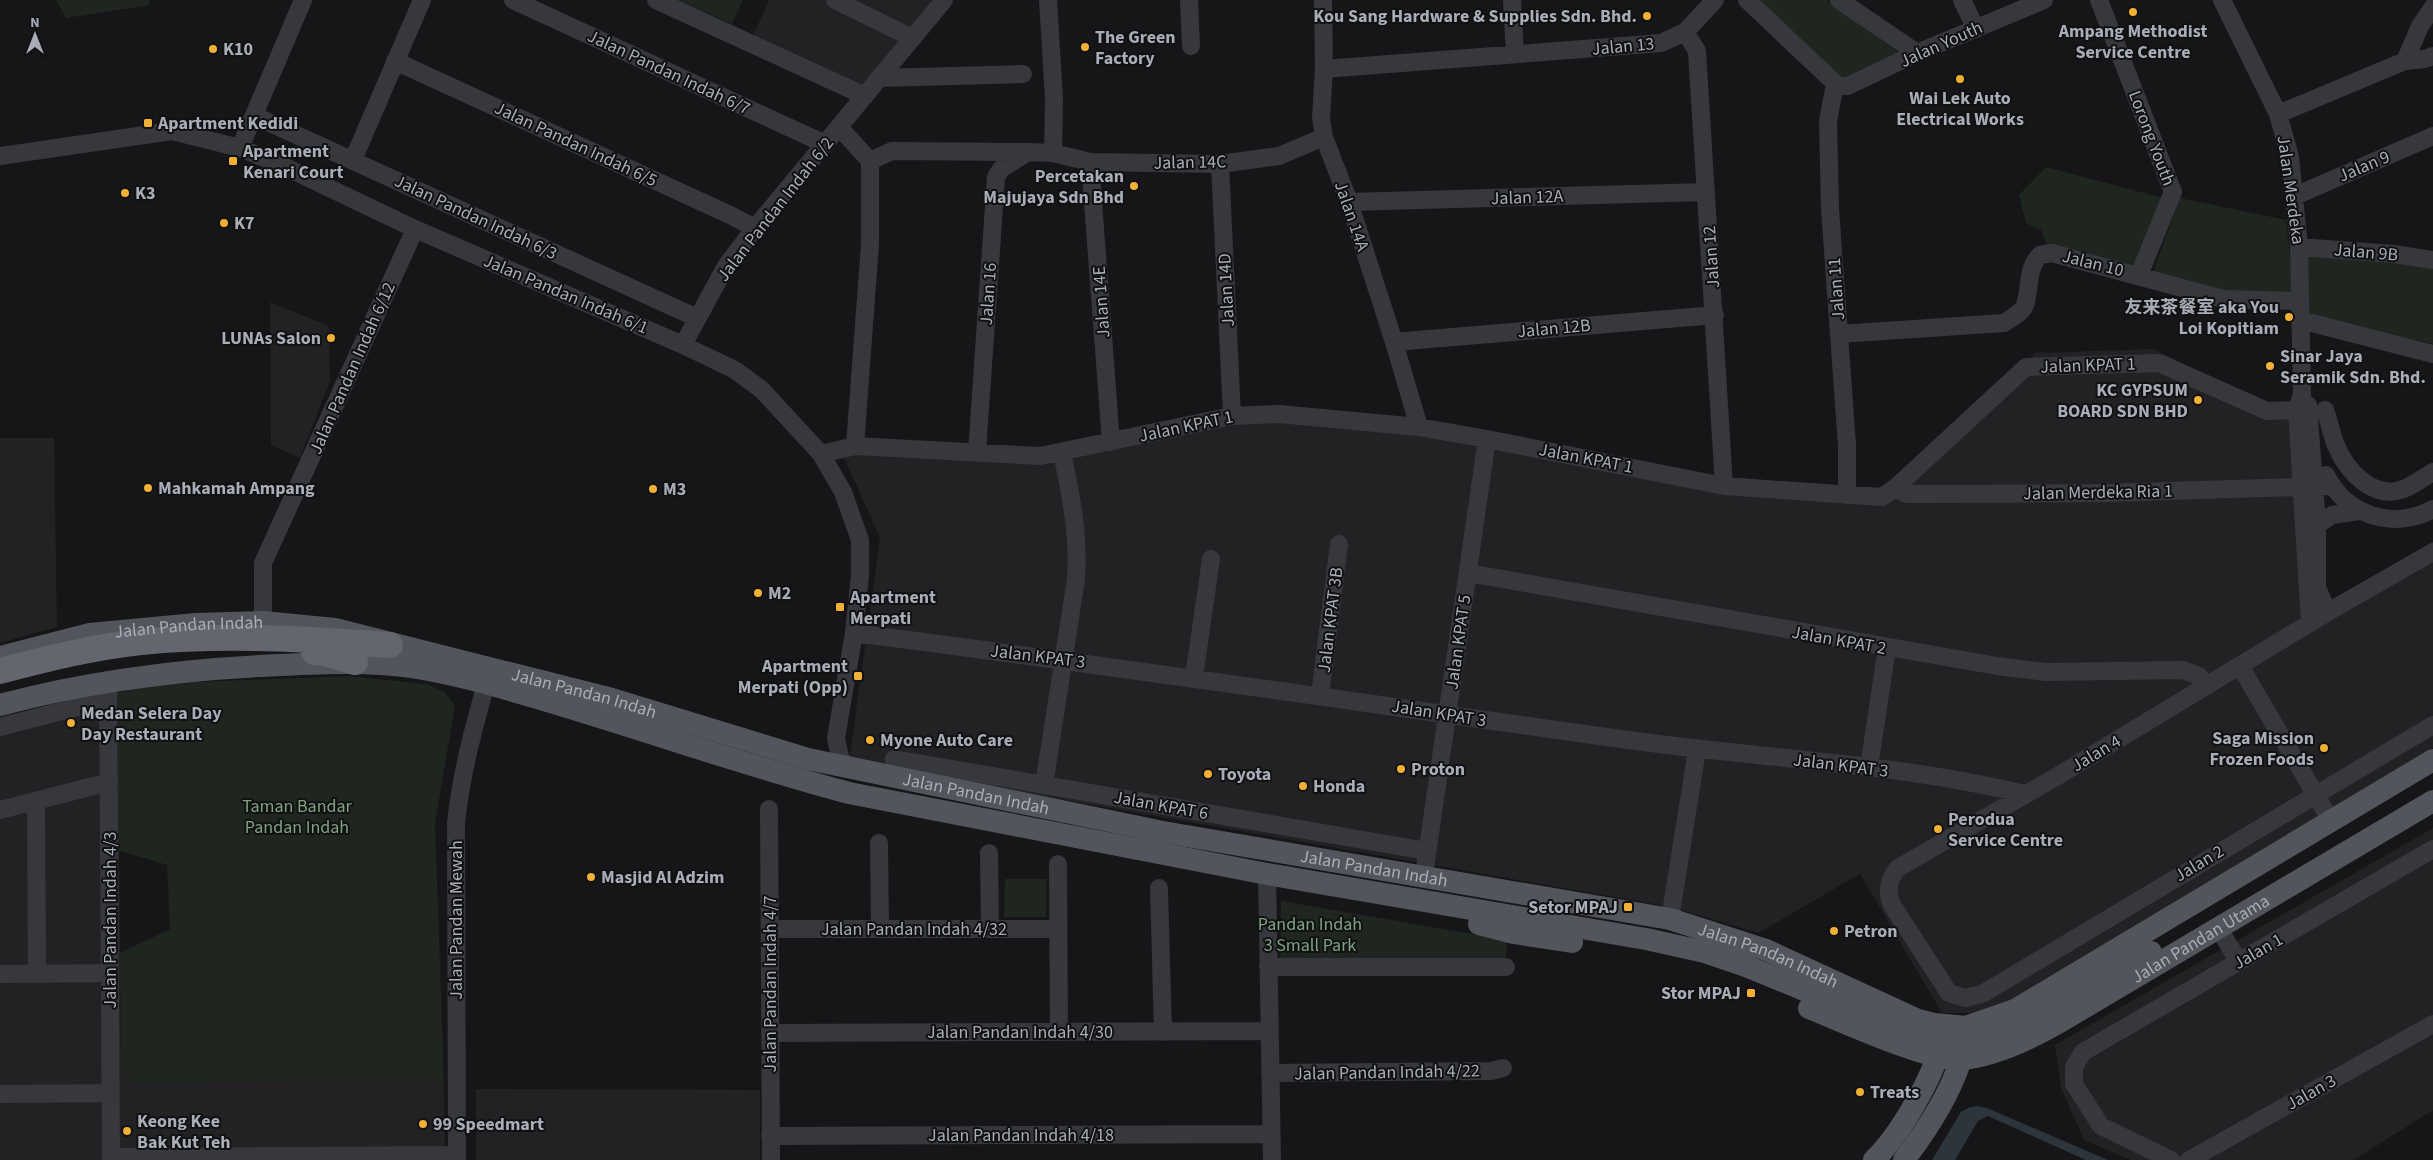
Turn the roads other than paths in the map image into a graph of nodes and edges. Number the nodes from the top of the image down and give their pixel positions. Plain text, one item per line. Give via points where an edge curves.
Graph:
1 (304, 0) edge
2 (422, 0) edge
3 (513, 0) edge
4 (656, 0) edge
5 (835, 0) edge
6 (944, 0) edge
7 (1048, 0) edge
8 (1188, 0) edge
9 (1323, 0) edge
10 (1512, 0) edge
11 (1715, 0) edge
12 (1747, 0) edge
13 (1839, 0) edge
14 (1962, 0) edge
15 (2044, 0) edge
16 (2099, 0) edge
17 (2222, 0) edge
18 (530, 4) edge
19 (2433, 7) edge
20 (1976, 29) junction
21 (1685, 32) junction
22 (912, 38) junction
23 (1191, 46) dead end
24 (1917, 53) junction
25 (1515, 54) junction
26 (2433, 56) edge
27 (396, 61) junction
28 (2405, 61) junction
29 (1324, 69) junction
30 (1023, 74) dead end
31 (879, 78) junction
32 (1836, 85) junction
33 (865, 96) junction
34 (2278, 114) junction
35 (255, 116) junction
36 (839, 127) junction
37 (2433, 136) edge
38 (1324, 137) junction
39 (825, 144) junction
40 (240, 148) junction
41 (1028, 152) junction
42 (1053, 153) junction
43 (0, 156) edge
44 (353, 160) junction
45 (870, 160) junction
46 (1090, 162) junction
47 (1220, 164) junction
48 (1706, 192) junction
49 (2295, 196) junction
50 (1349, 202) junction
51 (755, 228) junction
52 (415, 229) junction
53 (2299, 247) junction
54 (2433, 260) edge
55 (2139, 275) junction
56 (2300, 302) junction
57 (1715, 315) junction
58 (696, 318) junction
59 (2300, 320) junction
60 (1839, 334) junction
61 (1394, 342) junction
62 (683, 345) junction
63 (2433, 354) edge
64 (2299, 402) junction
65 (2325, 410) dead end
66 (1232, 416) junction
67 (1419, 427) junction
68 (1487, 439) junction
69 (1111, 442) junction
70 (855, 446) junction
71 (977, 452) junction
72 (1062, 452) junction
73 (821, 454) junction
74 (2300, 459) junction
75 (2433, 472) edge
76 (1724, 486) junction
77 (2316, 487) junction
78 (1895, 488) junction
79 (2270, 489) junction
80 (1847, 495) junction
81 (2433, 509) edge
82 (2358, 511) junction
83 (2302, 513) junction
84 (2317, 525) junction
85 (1339, 544) dead end
86 (2433, 552) edge
87 (1211, 559) dead end
88 (1468, 573) junction
89 (2328, 612) junction
90 (262, 622) junction
91 (2310, 623) junction
92 (854, 633) junction
93 (210, 644) junction
94 (390, 645) junction
95 (1887, 648) junction
96 (0, 657) edge
97 (1064, 660) junction
98 (355, 662) junction
99 (2240, 666) junction
100 (0, 671) edge
101 (1194, 677) junction
102 (486, 684) junction
103 (0, 685) edge
104 (2207, 686) junction
105 (108, 690) junction
106 (1320, 695) junction
107 (0, 705) edge
108 (1447, 715) junction
109 (2433, 725) edge
110 (0, 727) edge
111 (836, 738) junction
112 (1697, 750) junction
113 (808, 759) junction
114 (894, 759) dead end
115 (2433, 760) edge
116 (846, 767) junction
117 (1869, 767) junction
118 (109, 782) junction
119 (1044, 785) junction
120 (2433, 786) edge
121 (2024, 794) junction
122 (2315, 794) junction
123 (36, 801) junction
124 (2433, 801) edge
125 (770, 809) dead end
126 (0, 810) edge
127 (2331, 821) junction
128 (880, 843) dead end
129 (2433, 850) edge
130 (1427, 851) junction
131 (989, 853) dead end
132 (1058, 864) dead end
133 (1267, 874) junction
134 (1424, 875) junction
135 (1158, 888) dead end
136 (1416, 899) junction
137 (1670, 919) junction
138 (1058, 928) junction
139 (770, 929) junction
140 (880, 929) junction
141 (990, 929) junction
142 (2218, 929) junction
143 (2239, 962) junction
144 (1506, 966) dead end
145 (1268, 967) junction
146 (37, 973) junction
147 (110, 973) junction
148 (0, 974) edge
149 (1965, 998) joint
150 (2015, 1010) junction
151 (1906, 1014) junction
152 (2433, 1024) edge
153 (1956, 1027) junction
154 (1270, 1031) junction
155 (1059, 1032) junction
156 (1163, 1032) junction
157 (770, 1033) junction
158 (2029, 1038) junction
159 (1894, 1041) junction
160 (1938, 1057) junction
161 (1962, 1059) junction
162 (1503, 1068) dead end
163 (1270, 1073) junction
164 (111, 1093) junction
165 (0, 1094) edge
166 (1271, 1134) junction
167 (770, 1136) junction
168 (236, 1158) edge
169 (457, 1158) edge
170 (1906, 1158) edge
171 (111, 1159) edge
172 (1875, 1159) edge
173 (770, 1160) edge
174 (1272, 1160) edge
175 (2171, 1160) edge
176 (2189, 1160) edge

1 - 35 street
2 - 27 street
3 - 18 street, Jalan Pandan Indah 6/7
4 - 33 street
5 - 22 street
6 - 22 street, Jalan Pandan Indah 6/2
7 - 42 street via 1054,99
8 - 23 street
9 - 29 street, Jalan 14A
10 - 25 street
11 - 21 street, Jalan 13
12 - 32 street
13 - 24 street
14 - 20 street
15 - 20 street, Jalan Youth
16 - 55 street, Lorong Youth via 2173,192
17 - 34 street, Jalan Merdeka
18 - 39 street, Jalan Pandan Indah 6/7
19 - 28 street via 2420,26
20 - 24 street, Jalan Youth
21 - 25 street, Jalan 13 via 1661,44
21 - 48 street, Jalan 12 via 1696,51
22 - 31 street, Jalan Pandan Indah 6/2
24 - 32 street, Jalan Youth via 1848,86
25 - 29 street, Jalan 13
26 - 28 street
27 - 44 street
27 - 51 street, Jalan Pandan Indah 6/5
28 - 34 street
29 - 38 street, Jalan 14A via 1321,118
30 - 31 street
31 - 33 street, Jalan Pandan Indah 6/2
32 - 60 street, Jalan 11 via 1829,130 1830,209
33 - 36 street, Jalan Pandan Indah 6/2
34 - 49 street, Jalan Merdeka via 2290,157
35 - 40 street
35 - 44 street, Jalan Pandan Indah 6/3
36 - 39 street, Jalan Pandan Indah 6/2
36 - 45 street
37 - 49 street, Jalan 9
38 - 47 street, Jalan 14C via 1280,156
38 - 50 street, Jalan 14A
39 - 51 street, Jalan Pandan Indah 6/2
40 - 43 street, Jalan Pandan Indah 6/1 via 172,131
40 - 52 street, Jalan Pandan Indah 6/1
41 - 42 street, Jalan 14C
41 - 45 street, Jalan 14C via 892,151
41 - 71 street, Jalan 16 via 1001,169 996,177
42 - 46 street, Jalan 14C
44 - 58 street, Jalan Pandan Indah 6/3
45 - 70 street via 870,244
46 - 47 street, Jalan 14C
46 - 69 street, Jalan 14E
47 - 66 street, Jalan 14D
48 - 50 street, Jalan 12A
48 - 57 street, Jalan 12
49 - 53 street, Jalan Merdeka
50 - 61 street, Jalan 14A
51 - 58 street, Jalan Pandan Indah 6/2 via 726,266
52 - 62 street, Jalan Pandan Indah 6/1
52 - 90 street, Jalan Pandan Indah 6/12 via 263,563
53 - 54 street, Jalan 9B
53 - 56 street, Jalan Merdeka
55 - 56 street, Jalan 10 via 2223,299
55 - 60 street, Jalan 10 via 2052,253 2040,254 2032,263 2025,306 2004,323
56 - 59 street, Jalan Merdeka
57 - 61 street, Jalan 12B
57 - 76 street, Jalan 12
58 - 62 street, Jalan Pandan Indah 6/2
59 - 63 street
59 - 64 street, Jalan Merdeka
60 - 80 street, Jalan 11
61 - 67 street, Jalan 14A
62 - 73 street, Jalan Pandan Indah 6/1 via 734,370 762,390
64 - 74 street, Jalan Merdeka
64 - 77 street, Jalan Merdeka via 2308,405
64 - 78 street, Jalan KPAT 1 via 2267,411 2159,363 2026,367
65 - 75 street via 2340,455 2356,477 2367,485 2386,491 2396,490 2406,488
66 - 67 street, Jalan KPAT 1 via 1279,414
66 - 69 street, Jalan KPAT 1
67 - 68 street, Jalan KPAT 1
68 - 76 street, Jalan KPAT 1
68 - 88 street, Jalan KPAT 5
69 - 72 street, Jalan KPAT 1
70 - 71 street, Jalan KPAT 1
70 - 73 street, Jalan KPAT 1
71 - 72 street, Jalan KPAT 1 via 1040,456
72 - 97 street via 1075,516 1078,553
73 - 92 street, Jalan Pandan Indah 6/1 via 843,492 860,540
74 - 77 street, Jalan Merdeka
74 - 79 street
76 - 80 street, Jalan KPAT 1
77 - 79 street, Jalan Merdeka Ria 1
77 - 82 street
77 - 83 street, Jalan Merdeka
77 - 84 street, Jalan Merdeka
78 - 79 street, Jalan Merdeka Ria 1 via 1906,494
78 - 80 street, Jalan KPAT 1 via 1882,497
79 - 83 street via 2286,496
81 - 82 street via 2401,518 2372,516
82 - 84 street via 2332,515
83 - 91 street, Jalan Merdeka
84 - 89 street, Jalan Merdeka via 2317,588
85 - 106 street, Jalan KPAT 3B
86 - 89 street, Jalan 4
87 - 101 street
88 - 95 street, Jalan KPAT 2
88 - 108 street, Jalan KPAT 5
89 - 91 street, Jalan 4
90 - 94 main road, Jalan Pandan Indah via 335,629
90 - 96 main road, Jalan Pandan Indah via 196,624 90,634
91 - 99 street, Jalan 4
92 - 97 street, Jalan KPAT 3
92 - 111 street, Jalan Pandan Indah 6/1
93 - 94 highway via 282,638
93 - 98 highway via 324,653
93 - 100 highway via 140,642 50,658
93 - 103 highway via 75,667
94 - 113 main road, Jalan Pandan Indah via 612,699
95 - 104 street, Jalan KPAT 2 via 2046,672 2183,670 2199,676
95 - 117 street
97 - 101 street, Jalan KPAT 3
97 - 119 street
98 - 102 main road, Jalan Pandan Indah via 414,667
98 - 105 main road, Jalan Pandan Indah via 186,670
99 - 104 street, Jalan 4
99 - 122 street
101 - 106 street, Jalan KPAT 3
102 - 133 main road, Jalan Pandan Indah via 849,793
102 - 169 street, Jalan Pandan Mewah via 460,788 456,823
104 - 121 street, Jalan 4
105 - 107 main road, Jalan Pandan Indah via 50,691
105 - 110 street
105 - 118 street, Jalan Pandan Indah 4/3
106 - 108 street, Jalan KPAT 3
108 - 112 street, Jalan KPAT 3
108 - 130 street, Jalan KPAT 5
109 - 122 street, Jalan 2
111 - 113 street via 825,751
111 - 116 street, Jalan Pandan Indah 6/1
112 - 117 street, Jalan KPAT 3
112 - 137 street
113 - 116 main road, Jalan Pandan Indah
114 - 119 street, Jalan KPAT 6
115 - 127 main road, Jalan Pandan Utama
116 - 134 main road, Jalan Pandan Indah via 1163,832
117 - 121 street, Jalan KPAT 3
118 - 123 street
118 - 147 street, Jalan Pandan Indah 4/3
119 - 130 street, Jalan KPAT 6
120 - 136 main road, bridge via 2028,1024 1991,1037 1935,1038 1905,1030 1705,952
121 - 149 street, Jalan 4 via 1898,868 1888,885 1892,906 1949,993
122 - 127 street
122 - 149 street, Jalan 2 via 1982,994
123 - 126 street
123 - 146 street
124 - 142 main road, Jalan Pandan Utama
125 - 139 street, Jalan Pandan Indah 4/7
127 - 150 main road, Jalan Pandan Utama
128 - 140 street
129 - 143 street, Jalan 1
130 - 134 street, Jalan KPAT 5
131 - 141 street
132 - 138 street
133 - 136 main road, Jalan Pandan Indah
133 - 145 street
134 - 137 main road, Jalan Pandan Indah
135 - 156 street
136 - 159 main road, Jalan Pandan Indah via 1434,913 1514,933 1644,954 1722,974
137 - 151 main road, Jalan Pandan Indah via 1766,950
138 - 141 street, Jalan Pandan Indah 4/32
138 - 155 street
139 - 140 street, Jalan Pandan Indah 4/32
139 - 157 street, Jalan Pandan Indah 4/7
140 - 141 street, Jalan Pandan Indah 4/32
142 - 143 street
142 - 158 main road, Jalan Pandan Utama
143 - 175 street, Jalan 1 via 2083,1052 2074,1067 2074,1084 2101,1126
144 - 145 street
145 - 154 street
146 - 147 street
146 - 148 street
147 - 164 street, Jalan Pandan Indah 4/3
150 - 153 main road, Jalan Pandan Utama
150 - 158 main road via 2008,1030 2021,1039
151 - 153 main road, Jalan Pandan Indah via 1918,1020
151 - 159 main road via 1910,1027 1908,1033
152 - 176 street, Jalan 3
153 - 160 main road
153 - 161 main road
154 - 156 street, Jalan Pandan Indah 4/30
154 - 163 street
155 - 156 street, Jalan Pandan Indah 4/30
155 - 157 street, Jalan Pandan Indah 4/30
157 - 167 street, Jalan Pandan Indah 4/7
158 - 161 main road, Jalan Pandan Utama via 1996,1051
159 - 160 main road, Jalan Pandan Indah
160 - 161 main road, Jalan Pandan Utama
160 - 172 main road via 1906,1118
161 - 170 main road via 1951,1084
162 - 163 street, Jalan Pandan Indah 4/22 via 1492,1071
163 - 166 street
164 - 165 street
164 - 171 street, Jalan Pandan Indah 4/3
166 - 167 street, Jalan Pandan Indah 4/18
166 - 174 street
167 - 173 street, Jalan Pandan Indah 4/7
168 - 169 street
168 - 171 street

